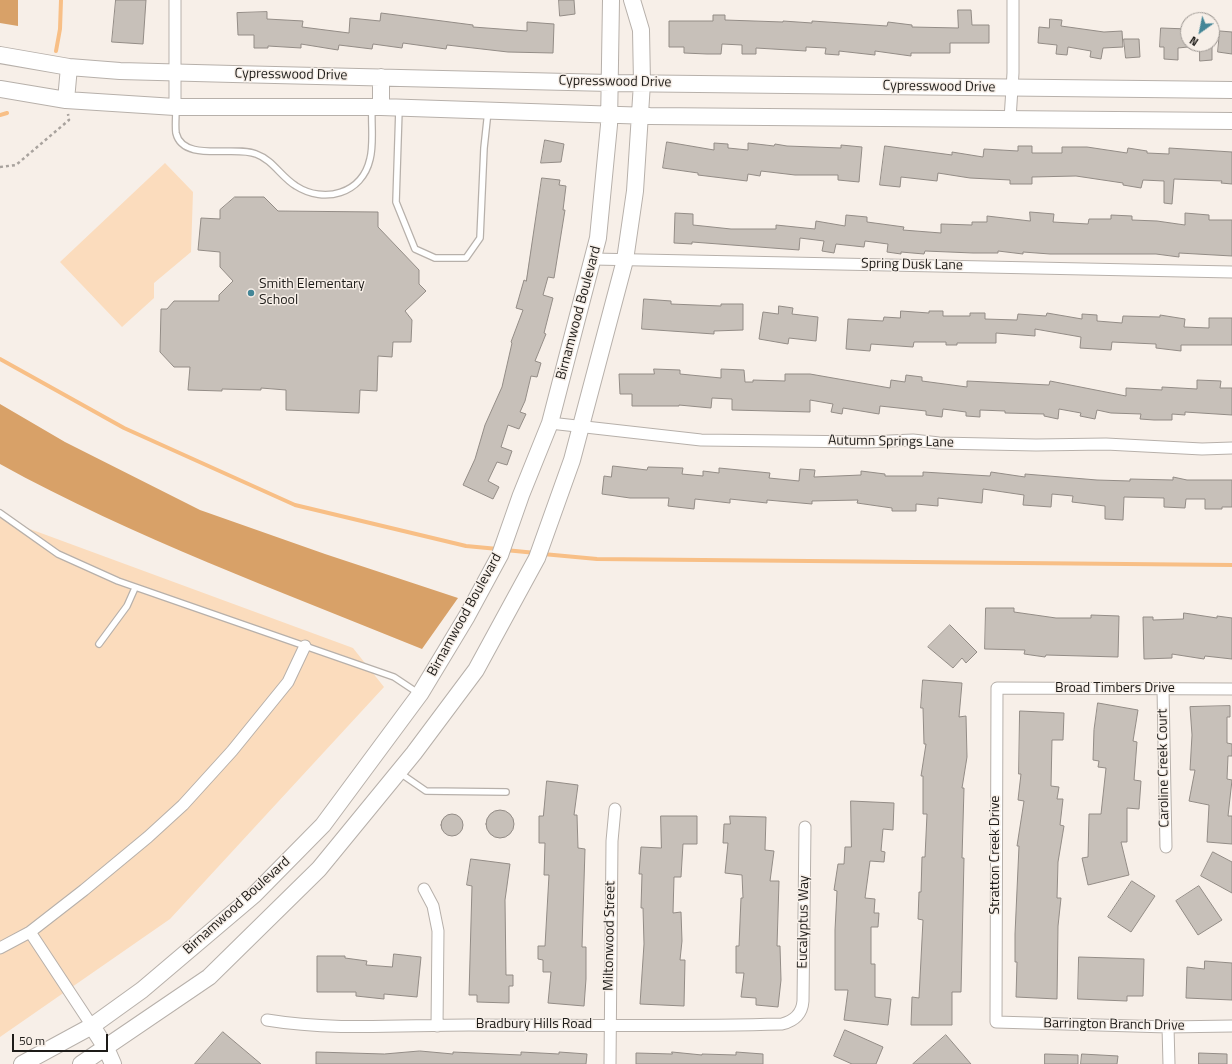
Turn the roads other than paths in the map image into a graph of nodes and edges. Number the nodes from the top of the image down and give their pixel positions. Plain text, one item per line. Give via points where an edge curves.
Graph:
1 (175, 0) edge
2 (611, 0) edge
3 (632, 0) edge
4 (1013, 0) edge
5 (0, 55) edge
6 (69, 67) junction
7 (177, 72) junction
8 (381, 77) junction
9 (610, 83) junction
10 (642, 83) junction
11 (1012, 88) junction
12 (0, 89) edge
13 (1232, 90) edge
14 (66, 100) junction
15 (176, 107) junction
16 (376, 108) junction
17 (399, 108) junction
18 (488, 111) junction
19 (609, 114) junction
20 (640, 116) junction
21 (1010, 120) junction
22 (1232, 121) edge
23 (593, 259) junction
24 (626, 260) junction
25 (1232, 272) edge
26 (550, 423) junction
27 (581, 426) junction
28 (1232, 448) edge
29 (0, 514) edge
30 (135, 588) junction
31 (99, 644) dead end
32 (304, 646) junction
33 (997, 688) joint
34 (1163, 689) junction
35 (1232, 689) edge
36 (420, 694) junction
37 (398, 772) junction
38 (506, 792) dead end
39 (615, 809) dead end
40 (805, 827) dead end
41 (1166, 847) dead end
42 (424, 889) dead end
43 (30, 932) junction
44 (0, 948) edge
45 (798, 1015) joint
46 (267, 1020) dead end
47 (996, 1022) joint
48 (92, 1026) junction
49 (437, 1026) junction
50 (610, 1026) junction
51 (1232, 1026) edge
52 (1168, 1027) junction
53 (106, 1048) junction
54 (22, 1064) edge
55 (81, 1064) edge
56 (113, 1064) edge
57 (610, 1064) edge
58 (1169, 1064) edge

1 - 7 street
2 - 9 street, Birnamwood Boulevard
3 - 10 street, Birnamwood Boulevard via 641,30
4 - 11 street
5 - 6 street, Cypresswood Drive
6 - 7 street, Cypresswood Drive
6 - 14 street
7 - 8 street, Cypresswood Drive
7 - 15 street
8 - 9 street, Cypresswood Drive
8 - 16 street
9 - 10 street, Cypresswood Drive
9 - 19 street, Birnamwood Boulevard
10 - 11 street, Cypresswood Drive
10 - 20 street, Birnamwood Boulevard
11 - 13 street, Cypresswood Drive
11 - 21 street
12 - 14 street
14 - 15 street
15 - 16 street
15 - 16 lane via 176,134 188,148 199,151 253,152 266,159 293,185 322,195 344,192 354,186 366,170 370,158
16 - 17 street
17 - 18 street
17 - 18 lane via 396,202 414,249 435,258 466,258 480,238
18 - 19 street
19 - 20 street
19 - 23 street, Birnamwood Boulevard via 598,238
20 - 21 street
20 - 24 street, Birnamwood Boulevard
21 - 22 street
23 - 24 street, Spring Dusk Lane
23 - 26 street, Birnamwood Boulevard
24 - 25 street, Spring Dusk Lane
24 - 27 street, Birnamwood Boulevard
26 - 27 street, Autumn Springs Lane
26 - 36 street, Birnamwood Boulevard via 500,555
27 - 28 street, Autumn Springs Lane via 701,440 913,440 968,444 1106,444
27 - 37 street, Birnamwood Boulevard via 572,460 537,558 476,670
29 - 30 lane via 58,554
30 - 31 lane via 127,606
30 - 32 lane
32 - 36 lane via 394,677
32 - 43 street via 288,682 232,751 183,805 102,876
33 - 34 street, Broad Timbers Drive
33 - 47 street, Stratton Creek Drive
34 - 35 street, Broad Timbers Drive
34 - 41 street, Caroline Creek Court
36 - 48 street, Birnamwood Boulevard via 323,825 254,895 142,990
37 - 38 lane via 426,791
37 - 53 street, Birnamwood Boulevard via 319,868 210,977
39 - 50 street, Miltonwood Street via 612,849
40 - 45 street, Eucalyptus Way via 803,1001
42 - 49 street via 433,906 438,930
43 - 44 street
43 - 48 street
45 - 50 street, Bradbury Hills Road via 790,1022 782,1024
46 - 49 street, Bradbury Hills Road via 304,1025
47 - 52 street, Barrington Branch Drive
48 - 53 street
48 - 54 street, Birnamwood Boulevard
49 - 50 street, Bradbury Hills Road
50 - 57 street, Miltonwood Street
51 - 52 street, Barrington Branch Drive
52 - 58 street
53 - 55 street, Birnamwood Boulevard
53 - 56 street

